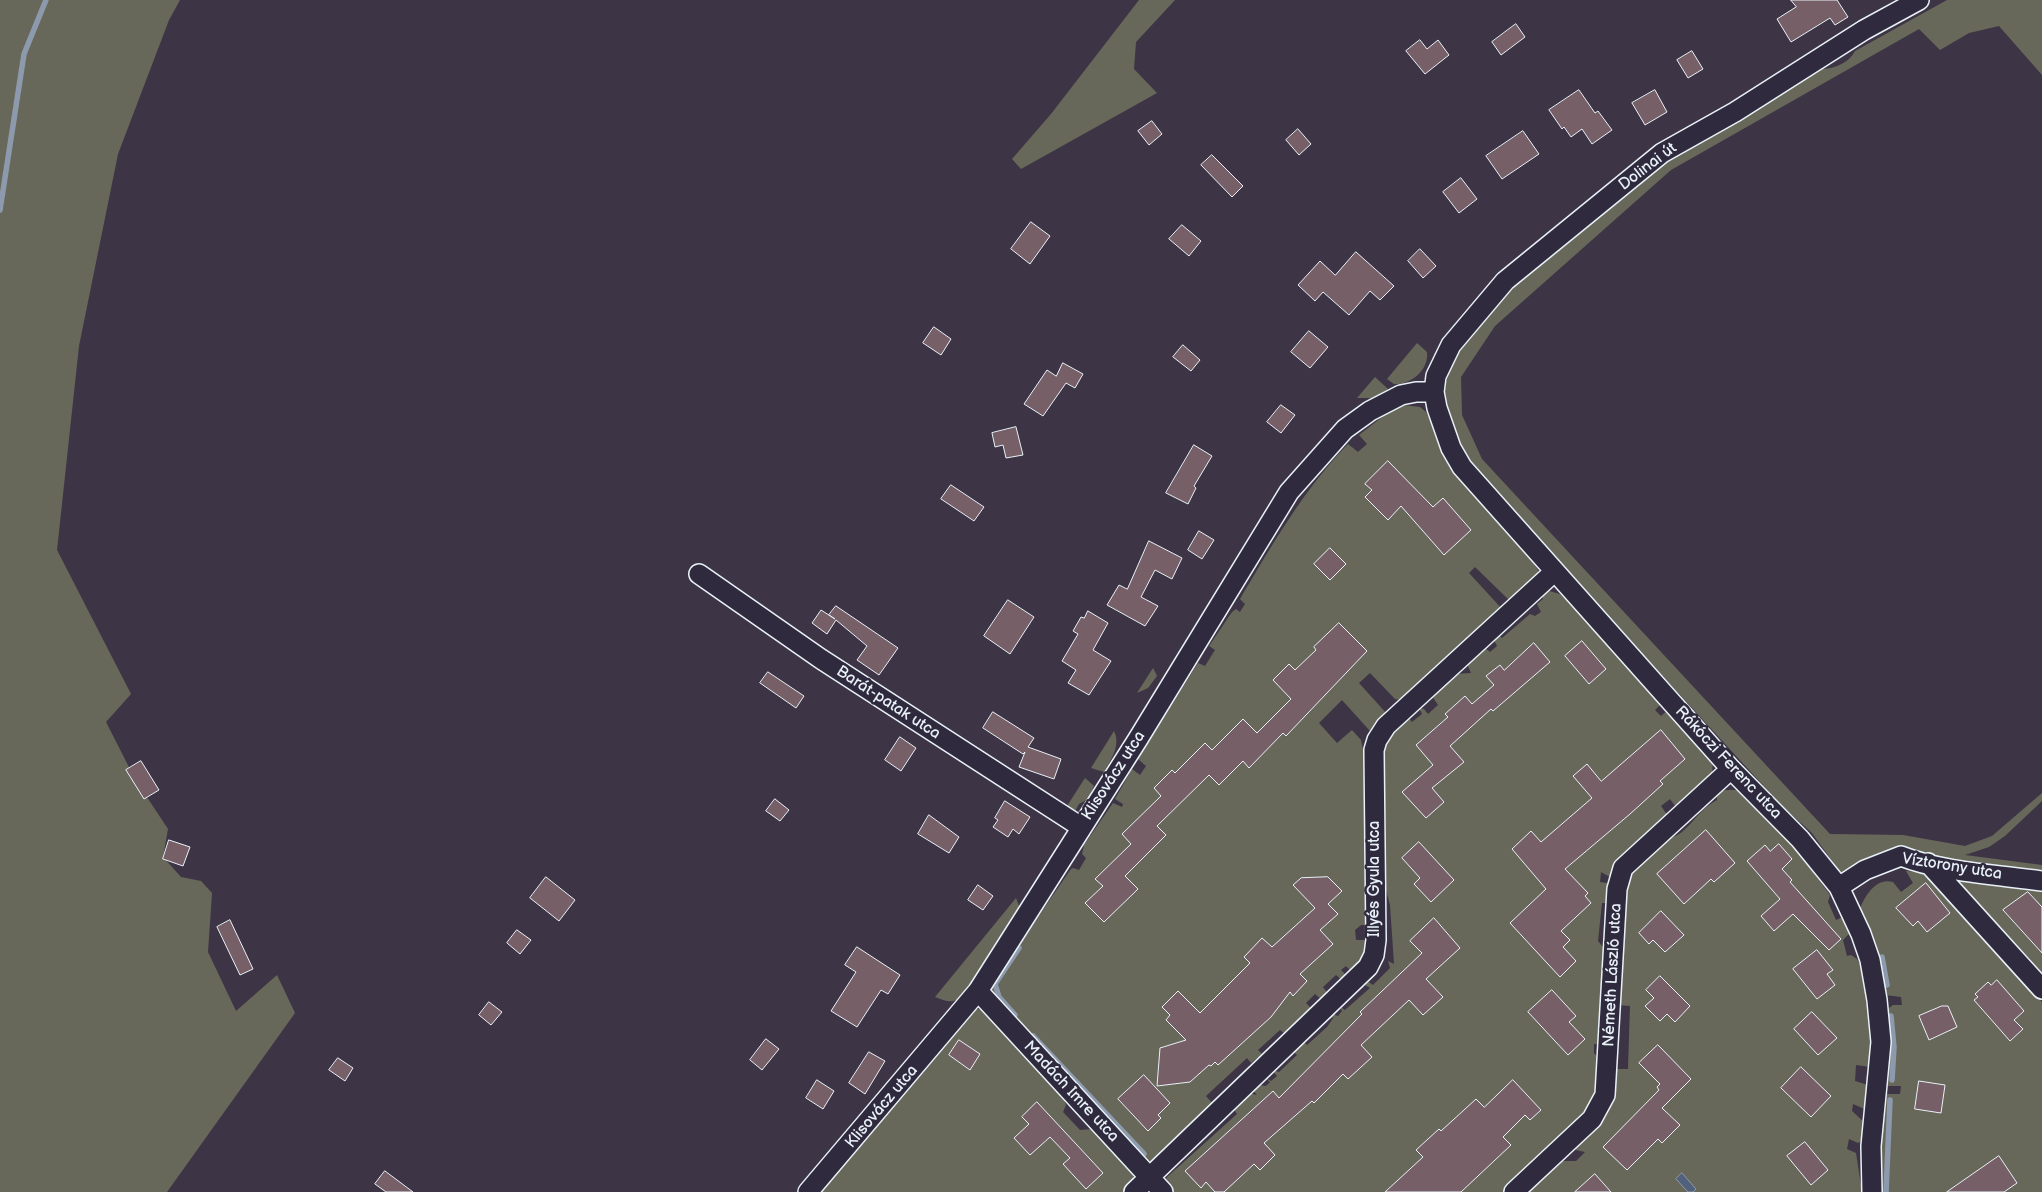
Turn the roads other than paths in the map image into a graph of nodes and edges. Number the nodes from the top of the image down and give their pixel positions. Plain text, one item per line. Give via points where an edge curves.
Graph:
1 (1919, 0) edge
2 (1434, 392) junction
3 (1554, 572) junction
4 (699, 574) dead end
5 (1730, 769) junction
6 (1081, 828) junction
7 (1928, 863) junction
8 (2042, 881) edge
9 (1839, 887) junction
10 (2042, 989) edge
11 (978, 992) junction
12 (1148, 1176) junction
13 (808, 1192) edge
14 (1134, 1192) edge
15 (1163, 1192) edge
16 (1514, 1192) edge
17 (1872, 1192) edge

1 - 2 street, Dolinai út via 1662,153 1505,281 1452,345 1440,365
2 - 3 street, Rákóczi Ferenc utca via 1443,430 1462,467
2 - 6 street, Klisovácz utca via 1401,395 1370,411 1338,436 1288,492
3 - 5 street, Rákóczi Ferenc utca
3 - 12 street, Illyés Gyula utca via 1386,726 1377,740 1374,750 1376,940 1368,967
4 - 6 street, Barát-patak utca via 838,670
5 - 9 street, Rákóczi Ferenc utca via 1800,839
5 - 16 street, Németh László utca via 1623,868 1617,889 1605,1095 1592,1119
6 - 11 street, Klisovácz utca
7 - 8 street, Víztorony utca
7 - 9 street, Víztorony utca via 1901,856 1865,870
7 - 10 street
9 - 17 street, Rákóczi Ferenc utca via 1870,960 1877,1000 1881,1042 1871,1146
11 - 12 street, Madách Imre utca
11 - 13 street, Klisovácz utca
12 - 14 street, Illyés Gyula utca
12 - 15 street, Madách Imre utca

